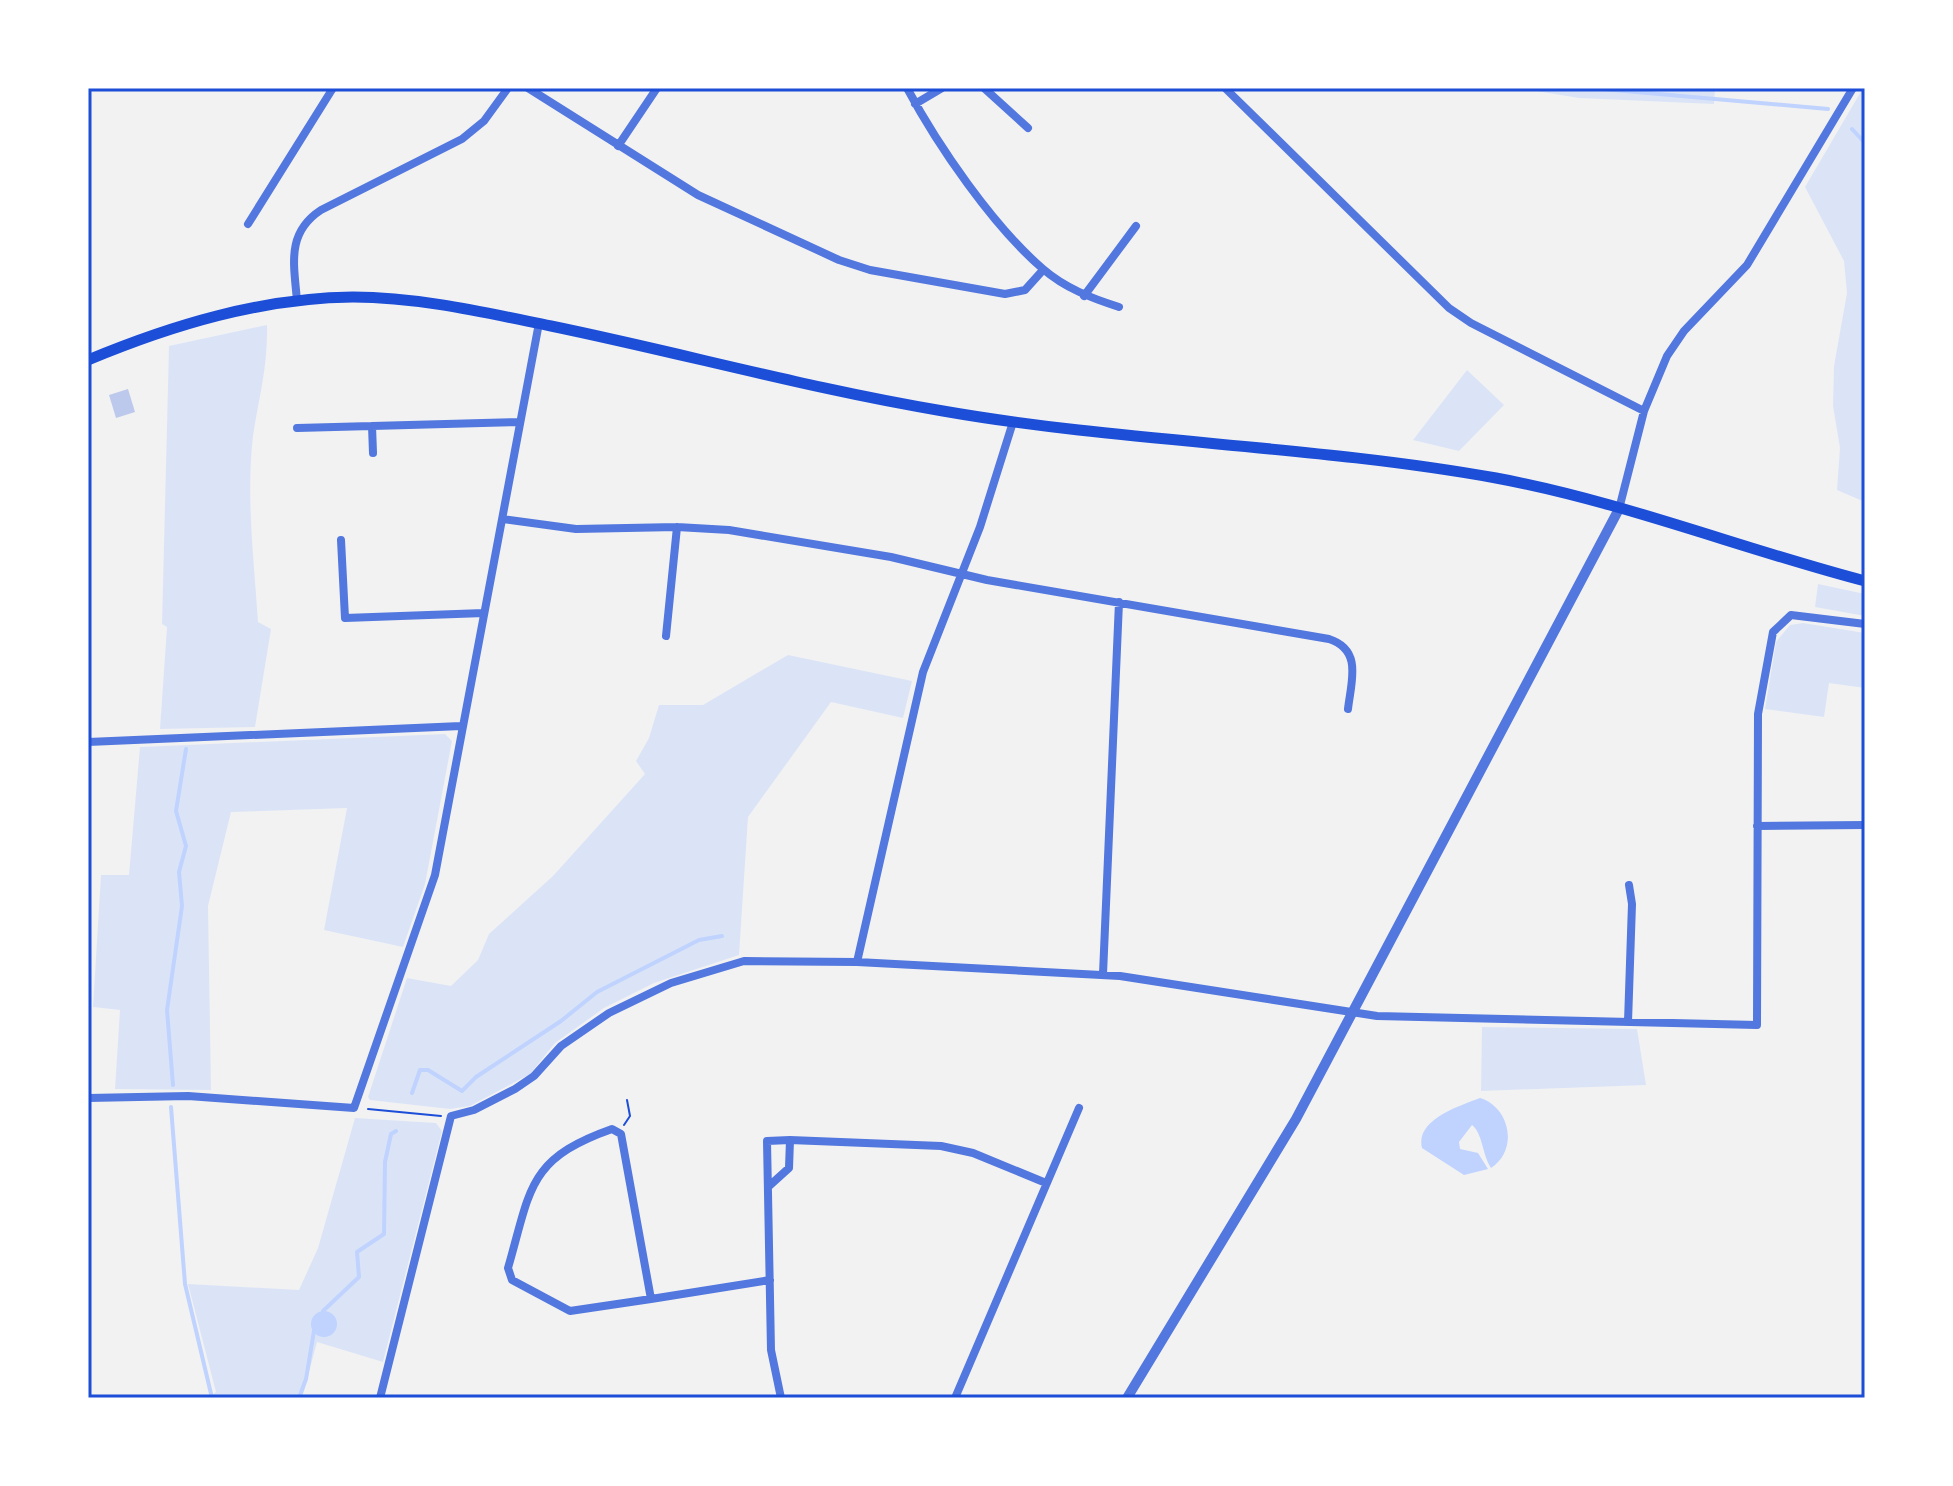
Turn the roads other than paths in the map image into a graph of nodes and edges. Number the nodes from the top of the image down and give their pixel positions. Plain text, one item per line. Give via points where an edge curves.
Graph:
1 (333, 88) edge
2 (508, 88) edge
3 (528, 88) edge
4 (657, 88) edge
5 (907, 88) edge
6 (942, 88) edge
7 (984, 88) edge
8 (1225, 88) edge
9 (1853, 88) edge
10 (915, 104) junction
11 (1028, 128) dead end
12 (618, 146) junction
13 (248, 224) dead end
14 (1136, 226) dead end
15 (1043, 270) junction
16 (1084, 296) junction
17 (297, 301) junction
18 (1119, 307) dead end
19 (539, 323) junction
20 (88, 360) edge
21 (1644, 411) junction
22 (518, 422) junction
23 (1013, 422) junction
24 (372, 426) junction
25 (297, 428) dead end
26 (373, 453) dead end
27 (1619, 509) junction
28 (503, 519) junction
29 (677, 527) junction
30 (341, 540) dead end
31 (962, 573) junction
32 (1865, 581) edge
33 (1119, 602) junction
34 (484, 613) junction
35 (1865, 624) edge
36 (666, 636) dead end
37 (1348, 709) dead end
38 (461, 726) junction
39 (88, 742) edge
40 (1865, 825) edge
41 (1757, 826) junction
42 (1629, 885) dead end
43 (857, 962) junction
44 (1103, 974) junction
45 (1353, 1012) junction
46 (1628, 1022) junction
47 (88, 1098) edge
48 (1079, 1108) dead end
49 (790, 1140) junction
50 (1046, 1183) junction
51 (768, 1187) junction
52 (770, 1280) junction
53 (651, 1299) junction
54 (380, 1398) edge
55 (781, 1398) edge
56 (955, 1398) edge
57 (1127, 1398) edge

1 - 13 street
2 - 17 street via 484,121 462,139 304,223 293,248
3 - 12 street
4 - 12 street
5 - 10 street
6 - 10 street
7 - 11 street
8 - 21 street via 1449,308
9 - 21 street via 1747,265 1667,356
10 - 15 street via 957,167
12 - 15 street via 698,195 855,266 1005,294 1025,290
14 - 16 street
15 - 16 street
16 - 18 street
17 - 19 main road via 377,298
17 - 20 main road via 226,313
19 - 22 street
19 - 23 main road via 826,389
21 - 27 street
22 - 24 street
22 - 28 street
23 - 27 main road via 1370,459 1504,479
23 - 31 street
24 - 25 street
24 - 26 street
27 - 32 main road
27 - 45 street
28 - 29 street via 576,529
28 - 34 street
29 - 31 street via 729,530
29 - 36 street
30 - 34 street via 345,618
31 - 33 street
31 - 43 street via 917,695
33 - 37 street via 1338,642 1351,654 1353,666
33 - 44 street
34 - 38 street
35 - 41 street via 1797,613 1773,632 1758,714
38 - 39 street
38 - 47 street via 435,875 354,1108 188,1096
40 - 41 street
41 - 46 street via 1757,1025
42 - 46 street
43 - 44 street
43 - 54 street via 736,962 671,983 601,1018 515,1089 451,1116
44 - 45 street
45 - 46 street
45 - 57 street via 1296,1119
48 - 50 street
49 - 50 street via 941,1146 973,1153
49 - 51 street via 789,1168
49 - 51 street via 767,1141
50 - 56 street
51 - 52 street
52 - 53 street
52 - 55 street via 771,1350
53 - 53 street via 618,1130 612,1129 556,1155 538,1175 509,1275 570,1311

